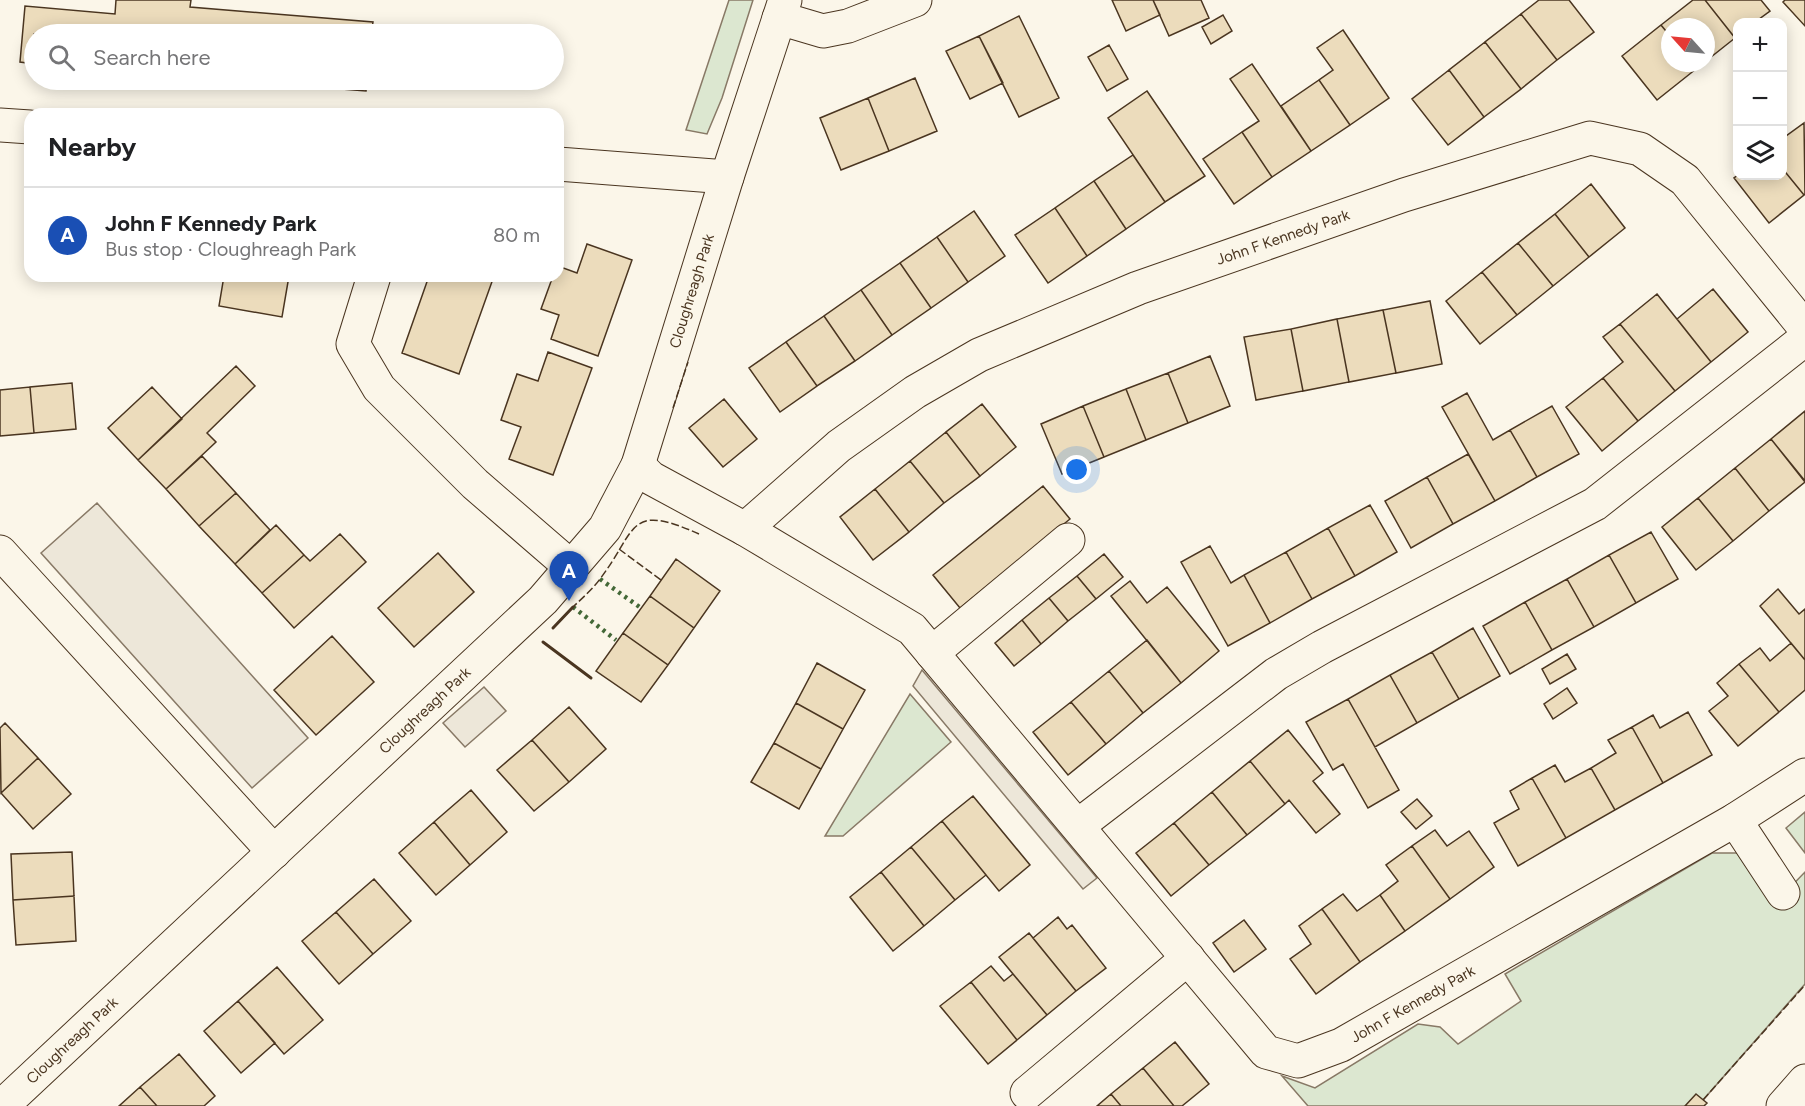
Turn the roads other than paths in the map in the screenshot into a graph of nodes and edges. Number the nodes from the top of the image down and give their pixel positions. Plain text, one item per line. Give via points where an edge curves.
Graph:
1 (915, 0) edge
2 (782, 9) edge
3 (0, 125) edge
4 (24, 126) edge
5 (564, 164) edge
6 (727, 177) junction
7 (372, 282) edge
8 (1805, 328) edge
9 (1805, 339) edge
10 (638, 465) junction
11 (745, 529) junction
12 (1068, 540) dead end
13 (0, 552) edge
14 (571, 567) junction
15 (932, 653) junction
16 (1805, 775) edge
17 (1735, 820) junction
18 (1079, 825) junction
19 (274, 852) junction
20 (1784, 893) dead end
21 (1188, 958) junction
22 (1805, 1081) edge
23 (1027, 1093) dead end
24 (2, 1106) edge
25 (1783, 1106) edge

1 - 2 street via 848,26 823,31
2 - 6 street, Cloughreagh Park
3 - 4 street
5 - 6 street
6 - 10 street, Cloughreagh Park
7 - 14 street via 353,344 379,388 475,484
8 - 11 street, John F Kennedy Park via 1685,180 1640,149 1590,138 1404,195 1138,288 979,355 915,393 839,446
9 - 18 street via 1595,504 1322,646 1276,674
10 - 11 street, John F Kennedy Park via 651,478
10 - 14 street, Cloughreagh Park via 605,528
11 - 15 street, John F Kennedy Park via 912,629
12 - 15 street
13 - 19 street
14 - 19 street, Cloughreagh Park via 543,600
15 - 18 street, John F Kennedy Park
16 - 17 street, John F Kennedy Park
17 - 20 street
17 - 21 street, John F Kennedy Park via 1341,1045 1298,1061 1266,1052
18 - 21 street, John F Kennedy Park
19 - 24 street, Cloughreagh Park
21 - 23 street
22 - 25 street

